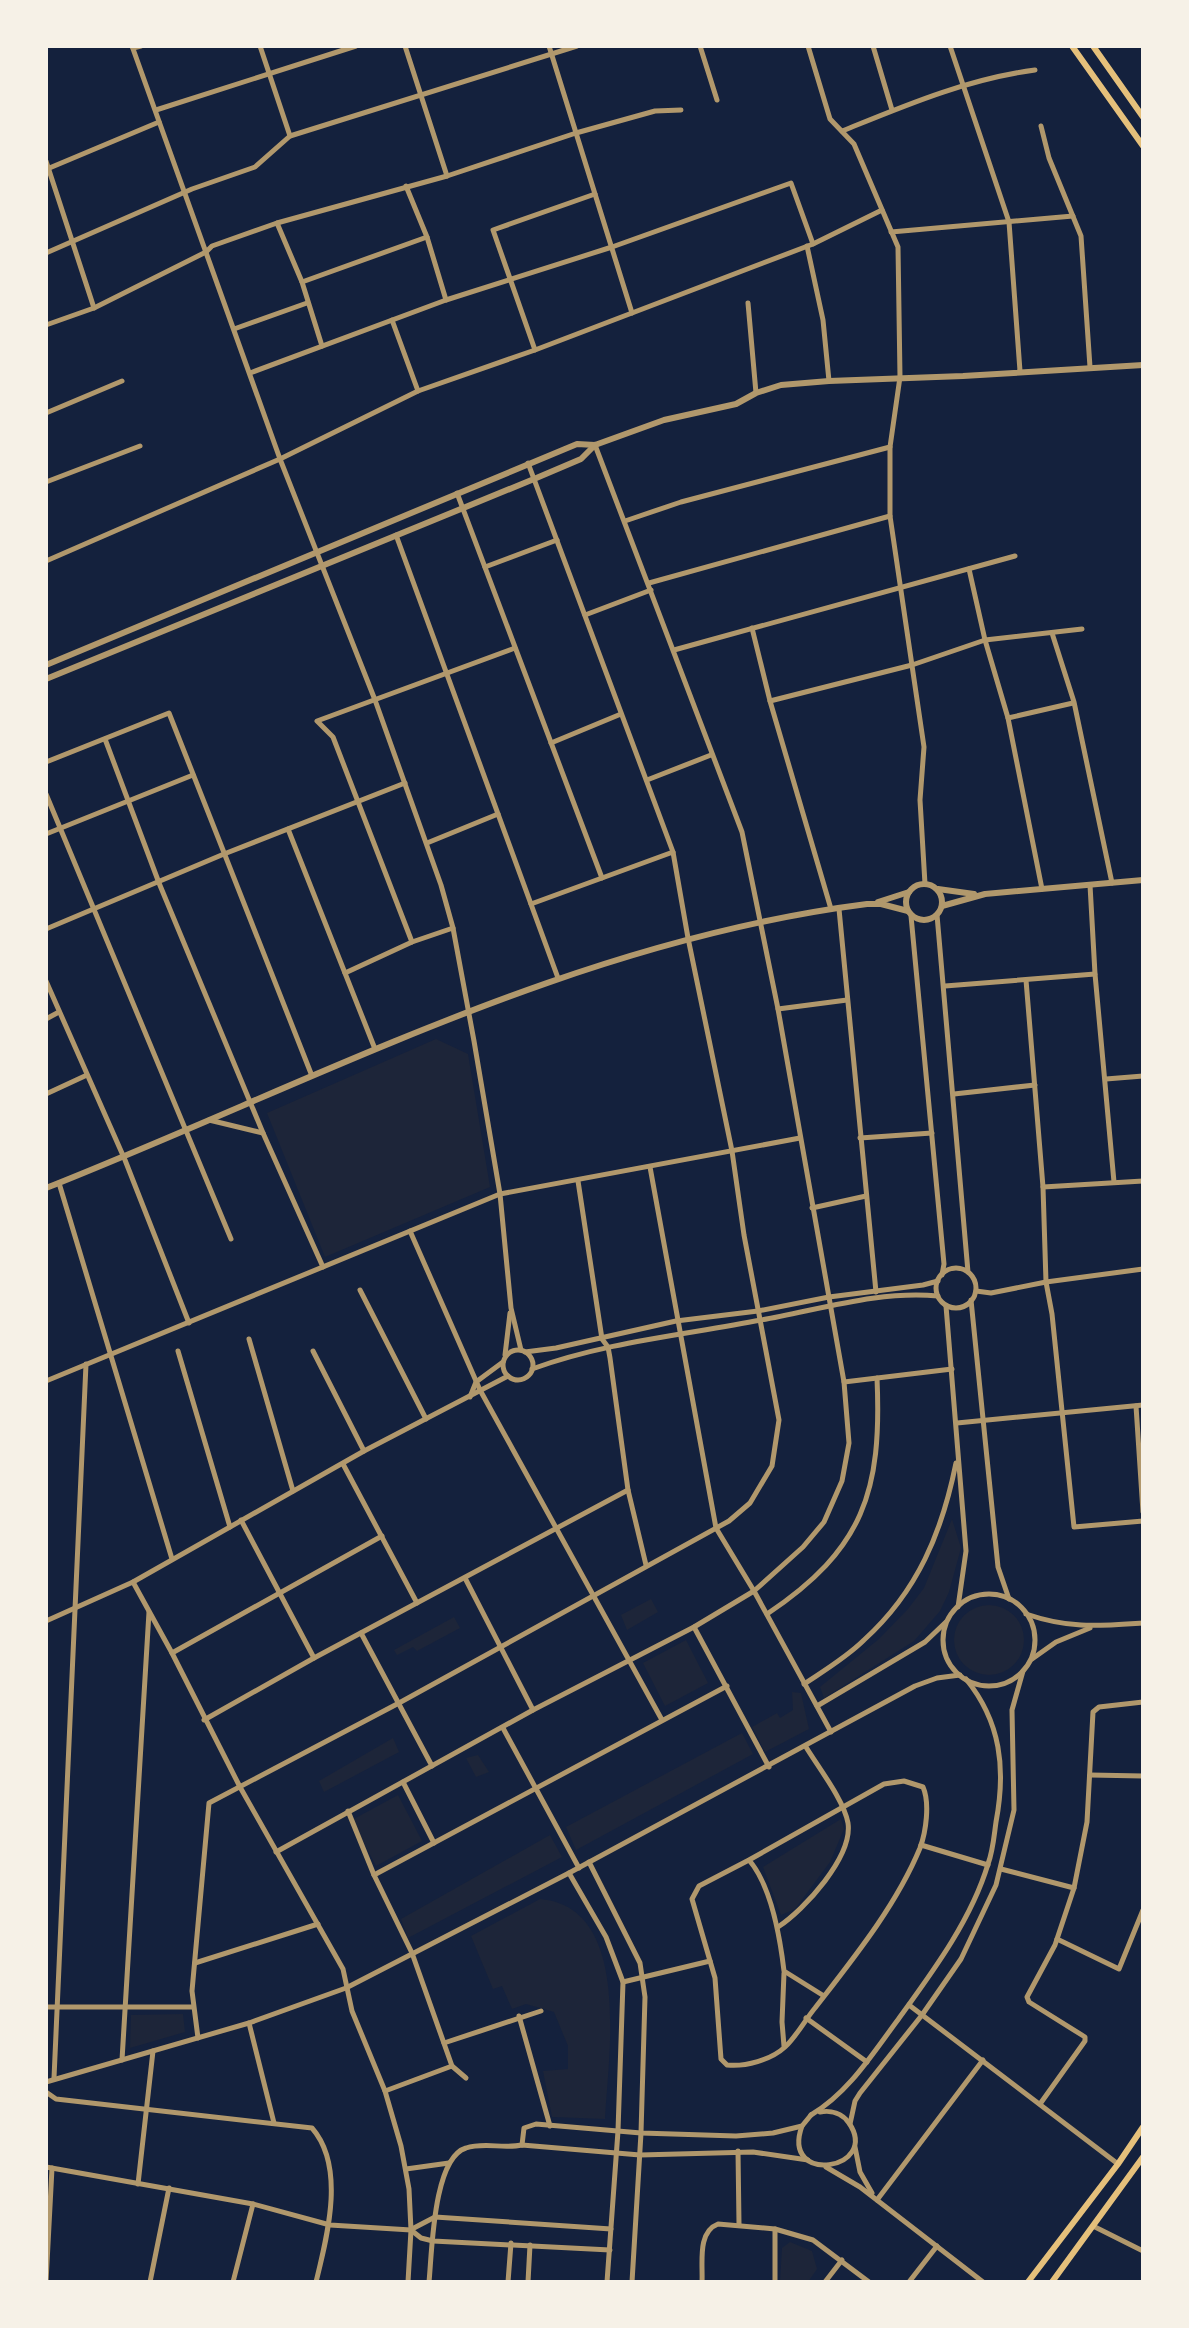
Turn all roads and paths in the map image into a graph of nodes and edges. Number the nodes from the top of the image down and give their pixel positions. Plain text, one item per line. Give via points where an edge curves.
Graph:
1 (141, 46) edge
2 (260, 46) edge
3 (356, 46) edge
4 (405, 46) edge
5 (549, 46) edge
6 (577, 46) edge
7 (700, 46) edge
8 (808, 46) edge
9 (873, 46) edge
10 (950, 46) edge
11 (1072, 46) edge
12 (1093, 46) edge
13 (133, 47) edge
14 (551, 54) junction
15 (1035, 70) dead end
16 (269, 73) junction
17 (964, 84) junction
18 (421, 95) junction
19 (717, 100) dead end
20 (156, 110) junction
21 (681, 110) dead end
22 (892, 110) junction
23 (1143, 117) edge
24 (159, 122) junction
25 (1041, 126) dead end
26 (842, 131) junction
27 (576, 133) junction
28 (290, 136) junction
29 (1143, 146) edge
30 (47, 166) edge
31 (447, 176) junction
32 (406, 186) junction
33 (185, 193) junction
34 (595, 194) junction
35 (882, 210) junction
36 (1073, 216) junction
37 (1009, 222) junction
38 (277, 223) junction
39 (891, 232) junction
40 (427, 237) junction
41 (73, 242) junction
42 (810, 245) junction
43 (612, 247) junction
44 (206, 252) junction
45 (46, 253) edge
46 (509, 281) junction
47 (302, 282) junction
48 (446, 300) junction
49 (307, 303) junction
50 (748, 303) dead end
51 (94, 308) junction
52 (632, 313) junction
53 (392, 320) junction
54 (46, 325) edge
55 (234, 329) junction
56 (322, 346) junction
57 (535, 350) junction
58 (1143, 365) edge
59 (1090, 367) junction
60 (1020, 371) junction
61 (250, 373) junction
62 (900, 377) junction
63 (122, 381) dead end
64 (829, 381) junction
65 (418, 391) junction
66 (756, 393) junction
67 (46, 413) edge
68 (595, 445) junction
69 (140, 446) dead end
70 (890, 447) junction
71 (280, 459) junction
72 (528, 463) junction
73 (534, 479) junction
74 (46, 482) edge
75 (457, 493) junction
76 (463, 508) junction
77 (890, 516) junction
78 (625, 521) junction
79 (396, 535) junction
80 (557, 540) junction
81 (316, 552) junction
82 (1015, 556) dead end
83 (46, 561) edge
84 (322, 566) junction
85 (485, 567) junction
86 (969, 569) junction
87 (650, 586) junction
88 (901, 587) junction
89 (585, 615) junction
90 (752, 628) junction
91 (1082, 629) dead end
92 (1052, 633) junction
93 (985, 640) junction
94 (515, 648) junction
95 (674, 650) junction
96 (46, 665) edge
97 (912, 665) junction
98 (447, 673) junction
99 (46, 679) edge
100 (375, 700) junction
101 (770, 701) junction
102 (1074, 702) junction
103 (621, 714) junction
104 (1008, 718) junction
105 (105, 739) junction
106 (551, 743) junction
107 (711, 755) junction
108 (46, 762) edge
109 (193, 775) junction
110 (647, 780) junction
111 (405, 783) junction
112 (46, 794) edge
113 (129, 801) junction
114 (359, 801) junction
115 (498, 814) junction
116 (60, 829) junction
117 (288, 829) junction
118 (46, 834) edge
119 (427, 843) junction
120 (673, 852) junction
121 (224, 854) junction
122 (602, 878) junction
123 (1143, 880) edge
124 (159, 883) junction
125 (1112, 883) junction
126 (925, 884) junction
127 (1090, 885) junction
128 (937, 889) junction
129 (1042, 889) junction
130 (909, 892) junction
131 (985, 894) junction
132 (531, 904) junction
133 (867, 904) junction
134 (942, 906) junction
135 (835, 908) junction
136 (93, 909) junction
137 (910, 913) junction
138 (937, 915) junction
139 (760, 920) junction
140 (453, 928) junction
141 (46, 929) edge
142 (688, 938) junction
143 (412, 942) junction
144 (345, 973) junction
145 (1095, 974) junction
146 (558, 978) junction
147 (1026, 980) junction
148 (46, 981) edge
149 (945, 986) junction
150 (847, 1000) junction
151 (778, 1009) junction
152 (59, 1012) junction
153 (468, 1013) junction
154 (46, 1019) edge
155 (375, 1049) junction
156 (87, 1075) junction
157 (312, 1076) junction
158 (1143, 1076) edge
159 (1106, 1079) junction
160 (1035, 1085) junction
161 (46, 1094) edge
162 (954, 1094) junction
163 (251, 1101) junction
164 (208, 1120) junction
165 (184, 1130) junction
166 (263, 1133) junction
167 (932, 1133) junction
168 (800, 1138) junction
169 (860, 1138) junction
170 (732, 1151) junction
171 (123, 1156) junction
172 (650, 1167) junction
173 (578, 1181) junction
174 (1143, 1181) edge
175 (1114, 1182) junction
176 (59, 1183) junction
177 (1043, 1187) junction
178 (46, 1188) edge
179 (500, 1194) junction
180 (866, 1196) junction
181 (812, 1208) junction
182 (410, 1230) junction
183 (231, 1239) dead end
184 (323, 1267) junction
185 (1143, 1269) edge
186 (968, 1272) junction
187 (942, 1275) junction
188 (938, 1281) junction
189 (1046, 1282) junction
190 (360, 1290) dead end
191 (976, 1291) junction
192 (876, 1292) junction
193 (938, 1296) junction
194 (829, 1297) junction
195 (971, 1300) junction
196 (946, 1306) junction
197 (830, 1307) junction
198 (511, 1308) junction
199 (758, 1311) junction
200 (676, 1321) junction
201 (759, 1321) junction
202 (189, 1323) junction
203 (679, 1334) junction
204 (249, 1339) dead end
205 (602, 1339) junction
206 (608, 1347) junction
207 (178, 1351) dead end
208 (313, 1351) dead end
209 (523, 1351) junction
210 (110, 1354) junction
211 (504, 1360) junction
212 (86, 1364) junction
213 (532, 1369) junction
214 (952, 1369) junction
215 (508, 1376) junction
216 (877, 1378) junction
217 (46, 1381) edge
218 (476, 1382) junction
219 (844, 1382) junction
220 (480, 1390) junction
221 (470, 1397) junction
222 (1140, 1406) edge
223 (1063, 1413) junction
224 (426, 1419) junction
225 (984, 1420) junction
226 (957, 1424) junction
227 (364, 1451) junction
228 (958, 1454) junction
229 (343, 1464) junction
230 (628, 1490) junction
231 (293, 1491) junction
232 (1143, 1512) edge
233 (241, 1520) junction
234 (1143, 1521) edge
235 (230, 1527) junction
236 (557, 1528) junction
237 (716, 1528) junction
238 (382, 1536) junction
239 (172, 1559) junction
240 (646, 1565) junction
241 (465, 1578) junction
242 (133, 1582) junction
243 (754, 1591) junction
244 (279, 1593) junction
245 (592, 1595) junction
246 (1009, 1599) junction
247 (417, 1603) junction
248 (958, 1607) junction
249 (77, 1608) junction
250 (149, 1611) junction
251 (767, 1614) junction
252 (1026, 1614) junction
253 (949, 1618) junction
254 (46, 1621) edge
255 (1143, 1623) edge
256 (1099, 1626) junction
257 (694, 1627) junction
258 (361, 1633) junction
259 (500, 1647) junction
260 (172, 1653) junction
261 (314, 1658) junction
262 (628, 1660) junction
263 (1030, 1661) junction
264 (1023, 1671) junction
265 (963, 1677) junction
266 (804, 1684) junction
267 (727, 1686) junction
268 (1143, 1702) edge
269 (399, 1703) junction
270 (817, 1706) junction
271 (533, 1710) junction
272 (204, 1720) junction
273 (662, 1720) junction
274 (503, 1728) junction
275 (831, 1732) junction
276 (806, 1747) junction
277 (432, 1766) junction
278 (769, 1767) junction
279 (1090, 1775) junction
280 (1143, 1776) edge
281 (403, 1782) junction
282 (240, 1787) junction
283 (536, 1787) junction
284 (842, 1806) junction
285 (348, 1811) junction
286 (434, 1843) junction
287 (921, 1845) junction
288 (276, 1852) junction
289 (749, 1860) junction
290 (589, 1862) junction
291 (988, 1865) junction
292 (579, 1868) junction
293 (1001, 1869) junction
294 (569, 1873) junction
295 (374, 1875) junction
296 (1074, 1888) junction
297 (1143, 1910) edge
298 (318, 1924) junction
299 (778, 1927) junction
300 (1057, 1939) junction
301 (412, 1953) junction
302 (710, 1961) junction
303 (195, 1963) junction
304 (784, 1971) junction
305 (643, 1977) junction
306 (623, 1982) junction
307 (346, 1988) junction
308 (824, 1996) junction
309 (909, 2005) junction
310 (46, 2007) edge
311 (59, 2007) junction
312 (128, 2007) junction
313 (192, 2007) junction
314 (541, 2011) dead end
315 (922, 2015) junction
316 (519, 2016) junction
317 (806, 2018) junction
318 (249, 2023) junction
319 (198, 2038) junction
320 (444, 2043) junction
321 (784, 2047) junction
322 (153, 2051) junction
323 (122, 2060) junction
324 (983, 2060) junction
325 (867, 2062) junction
326 (452, 2066) junction
327 (54, 2078) junction
328 (466, 2078) dead end
329 (46, 2082) edge
330 (385, 2091) junction
331 (46, 2092) edge
332 (1040, 2104) junction
333 (146, 2109) junction
334 (811, 2115) junction
335 (274, 2123) junction
336 (850, 2124) junction
337 (550, 2126) junction
338 (802, 2126) junction
339 (1143, 2127) edge
340 (618, 2131) junction
341 (641, 2133) junction
342 (854, 2139) junction
343 (522, 2145) junction
344 (738, 2151) junction
345 (617, 2153) junction
346 (640, 2155) junction
347 (1143, 2157) edge
348 (808, 2160) junction
349 (450, 2163) junction
350 (1118, 2164) junction
351 (825, 2166) junction
352 (49, 2168) edge
353 (406, 2169) junction
354 (138, 2184) junction
355 (169, 2188) junction
356 (877, 2200) junction
357 (253, 2204) junction
358 (435, 2217) junction
359 (739, 2224) junction
360 (330, 2225) junction
361 (1093, 2226) junction
362 (611, 2229) junction
363 (775, 2229) junction
364 (411, 2230) junction
365 (433, 2241) junction
366 (511, 2243) junction
367 (530, 2245) junction
368 (937, 2246) junction
369 (610, 2250) junction
370 (1143, 2251) edge
371 (842, 2260) junction
372 (46, 2282) edge
373 (150, 2282) edge
374 (233, 2282) edge
375 (316, 2282) edge
376 (408, 2282) edge
377 (429, 2282) edge
378 (508, 2282) edge
379 (528, 2282) edge
380 (607, 2282) edge
381 (632, 2282) edge
382 (702, 2282) edge
383 (775, 2282) edge
384 (825, 2282) edge
385 (869, 2282) edge
386 (909, 2282) edge
387 (983, 2282) edge
388 (1028, 2282) edge
389 (1052, 2282) edge

1 - 13 street
2 - 16 street
3 - 16 street
4 - 18 street
5 - 14 street
6 - 14 street
7 - 19 street
8 - 26 street via 830,119
9 - 22 street
10 - 17 street
11 - 29 main road
12 - 23 main road
13 - 20 street
14 - 18 street
14 - 27 street
15 - 17 street
16 - 20 street
16 - 28 street
17 - 22 street
17 - 37 street
18 - 28 street
18 - 31 street
20 - 24 street
21 - 27 street via 655,111
22 - 26 street
24 - 30 street
24 - 33 street
25 - 36 street
26 - 35 street via 854,144
27 - 31 street
27 - 34 street
28 - 33 street via 255,167
30 - 41 street
31 - 32 street
32 - 38 street
32 - 40 street
33 - 41 street
33 - 44 street
34 - 43 street
34 - 46 street via 493,230
35 - 39 street
35 - 42 street
36 - 37 street
36 - 59 street via 1083,252
37 - 39 street
37 - 60 street
38 - 44 street
38 - 47 street
39 - 62 street via 898,247
40 - 47 street
40 - 48 street
41 - 45 street
41 - 51 street
42 - 43 street via 791,183
42 - 52 street
42 - 64 street
43 - 46 street
43 - 52 street
44 - 51 street
44 - 55 street
46 - 48 street
46 - 57 street
47 - 49 street
48 - 53 street
49 - 55 street
49 - 56 street
50 - 66 street
51 - 54 street
52 - 57 street
53 - 56 street
53 - 65 street
55 - 61 street
56 - 61 street
57 - 65 street
58 - 59 street
59 - 60 street
60 - 62 street
61 - 71 street
62 - 64 street
62 - 70 street
63 - 67 street
64 - 66 street
65 - 71 street
66 - 68 street via 736,404 664,420
68 - 72 street via 577,444
68 - 73 street via 581,459
68 - 78 street
69 - 74 street
70 - 77 street
70 - 78 street
71 - 81 street
71 - 83 street
72 - 73 street
72 - 75 street
73 - 76 street
73 - 80 street
75 - 76 street
75 - 81 street
76 - 79 street
76 - 85 street
77 - 87 street
77 - 88 street
78 - 87 street
79 - 84 street
79 - 98 street
80 - 85 street
80 - 89 street
81 - 84 street
81 - 96 street
82 - 86 street
84 - 99 street
84 - 100 street
85 - 94 street
86 - 88 street
86 - 93 street
87 - 89 street
87 - 95 street
88 - 90 street
88 - 97 street
89 - 103 street
90 - 95 street
90 - 101 street
91 - 92 street
92 - 93 street
92 - 102 street
93 - 97 street
93 - 104 street
94 - 98 street
94 - 106 street
95 - 107 street
97 - 101 street
97 - 126 street via 924,747 920,800
98 - 100 street
98 - 115 street
100 - 111 street
100 - 114 street via 317,721 333,737
101 - 135 street
102 - 104 street
102 - 125 street
103 - 106 street
103 - 110 street
104 - 129 street
105 - 108 street
105 - 109 street via 169,713
105 - 113 street
106 - 122 street
107 - 110 street
107 - 139 street via 742,832
109 - 113 street
109 - 121 street
110 - 120 street
111 - 114 street
111 - 119 street
112 - 116 street
113 - 116 street
113 - 124 street
114 - 117 street
114 - 143 street
115 - 119 street
115 - 132 street
116 - 118 street
116 - 136 street
117 - 121 street
117 - 144 street
119 - 140 street
120 - 122 street
120 - 142 street
121 - 124 street
121 - 157 street
122 - 132 street
123 - 125 street
124 - 136 street
124 - 163 street
125 - 127 street
126 - 128 street
126 - 130 street
127 - 129 street
127 - 145 street
128 - 131 street
128 - 134 street
129 - 131 street
130 - 133 street
130 - 137 street
131 - 134 street
132 - 146 street
133 - 135 street
133 - 137 street
134 - 138 street
135 - 139 street
135 - 150 street
136 - 141 street
136 - 165 street
137 - 138 street via 924,920
137 - 167 street
138 - 149 street
139 - 142 street
139 - 151 street
140 - 143 street
140 - 153 street
142 - 146 street
142 - 170 street
143 - 144 street
144 - 155 street
145 - 147 street
145 - 159 street
146 - 153 street
147 - 149 street
147 - 160 street
148 - 152 street
149 - 162 street
150 - 151 street
150 - 169 street
151 - 168 street
152 - 154 street
152 - 156 street
153 - 155 street
153 - 179 street
155 - 157 street
156 - 161 street
156 - 171 street
157 - 163 street
158 - 159 street
159 - 175 street
160 - 162 street
160 - 177 street
162 - 186 street
163 - 164 street
163 - 166 street
164 - 165 street
164 - 166 street
165 - 171 street
165 - 183 street
166 - 184 street
167 - 169 street
167 - 187 street
168 - 170 street
168 - 181 street
169 - 180 street
170 - 172 street
170 - 199 street
171 - 176 street
171 - 202 street
172 - 173 street
172 - 200 street
173 - 179 street
173 - 205 street
174 - 175 street
175 - 177 street
176 - 178 street
176 - 210 street
177 - 189 street
179 - 182 street
179 - 198 street
180 - 181 street
180 - 192 street
181 - 194 street
182 - 184 street
182 - 218 street
184 - 202 street
185 - 189 street
186 - 187 street via 951,1269
186 - 191 street
187 - 188 street
188 - 192 street
188 - 193 street
189 - 191 street
189 - 223 street
190 - 224 street
191 - 195 street
192 - 194 street
193 - 196 street
193 - 197 street
194 - 197 street
194 - 199 street
195 - 196 street via 958,1308
195 - 225 street
196 - 214 street
197 - 201 street
197 - 219 street
198 - 209 street
198 - 211 street
199 - 200 street
199 - 201 street
200 - 203 street
200 - 205 street
201 - 203 street
201 - 237 street via 779,1420 772,1466 750,1503
202 - 210 street
203 - 206 street
203 - 237 street
204 - 231 street
205 - 206 street
205 - 209 street
206 - 213 street
206 - 230 street
207 - 235 street
208 - 227 street
209 - 211 street via 511,1351
209 - 213 street via 532,1359
210 - 212 street
210 - 239 street
211 - 215 street
211 - 218 street
212 - 217 street
212 - 249 street
213 - 215 street via 522,1379
214 - 216 street
214 - 226 street
215 - 220 street
216 - 219 street
216 - 251 street via 879,1437 861,1515 828,1565
218 - 220 street
218 - 221 street
219 - 243 street via 849,1443 842,1481 824,1522
220 - 221 street
220 - 236 street
221 - 224 street
222 - 223 street
222 - 232 street
223 - 225 street
223 - 234 street via 1074,1527
224 - 227 street
225 - 226 street
225 - 246 street via 998,1567
226 - 228 street
227 - 229 street
228 - 248 street via 966,1551
228 - 266 street via 942,1523 910,1587 864,1641
229 - 231 street
229 - 238 street
230 - 236 street
230 - 240 street
231 - 233 street
233 - 235 street
233 - 244 street
235 - 239 street
236 - 241 street
236 - 245 street
237 - 240 street
237 - 243 street
238 - 244 street
238 - 247 street
239 - 242 street
240 - 245 street
241 - 247 street
241 - 259 street
242 - 249 street
242 - 250 street
243 - 251 street
243 - 257 street
244 - 260 street
244 - 261 street
245 - 259 street
245 - 262 street
246 - 248 street via 982,1595
246 - 252 street
247 - 258 street
248 - 253 street
249 - 254 street
249 - 311 street
250 - 260 street
250 - 312 street
251 - 266 street
252 - 256 street via 1053,1623
252 - 263 street via 1035,1639
253 - 265 street via 945,1652
253 - 270 street via 925,1642
255 - 256 street
256 - 263 street via 1056,1642
257 - 262 street
257 - 267 street
258 - 261 street
258 - 269 street
259 - 269 street
259 - 271 street
260 - 272 street
261 - 272 street
262 - 271 street
262 - 273 street
263 - 264 street
264 - 265 street via 993,1686
264 - 293 street via 1012,1710 1014,1810
265 - 275 street via 915,1686
265 - 291 street via 991,1719 1001,1758
266 - 270 street
267 - 273 street
267 - 278 street
268 - 279 street via 1093,1712
269 - 277 street
269 - 282 street
270 - 275 street
271 - 274 street
272 - 282 street
273 - 283 street
274 - 277 street
274 - 283 street
275 - 276 street
276 - 278 street
276 - 284 street
277 - 281 street
278 - 290 street
279 - 280 street
279 - 296 street
281 - 285 street
281 - 286 street
282 - 288 street
282 - 303 street via 209,1803
283 - 286 street
283 - 292 street
284 - 287 street via 894,1781 916,1783 926,1795
284 - 289 street
284 - 299 street via 848,1824 846,1844 835,1866 797,1915
285 - 288 street
285 - 295 street
286 - 295 street
287 - 291 street
287 - 308 street via 895,1896
288 - 298 street
289 - 299 street via 758,1870
289 - 302 street via 699,1886 692,1899
290 - 292 street
290 - 305 street
291 - 309 street via 959,1928
292 - 294 street
293 - 296 street
293 - 315 street via 965,1951
294 - 301 street
294 - 306 street via 606,1937
295 - 301 street
296 - 300 street
297 - 300 street via 1119,1969
298 - 303 street
298 - 307 street via 339,1960
299 - 304 street
300 - 332 street via 1028,1993 1029,2002 1085,2041
301 - 307 street
301 - 320 street
302 - 305 street
302 - 321 street via 721,2059 736,2066
303 - 313 street
304 - 308 street
304 - 321 street
305 - 306 street
305 - 341 street
306 - 340 street
307 - 318 street
307 - 330 street
308 - 317 street
309 - 315 street
309 - 325 street
310 - 311 street
311 - 312 street
311 - 327 street
312 - 313 street
312 - 323 street
313 - 319 street
314 - 316 street
315 - 324 street
315 - 336 street via 860,2093
316 - 320 street
316 - 337 street
317 - 321 street
317 - 325 street
318 - 319 street
318 - 335 street
319 - 322 street
320 - 326 street
322 - 323 street
322 - 333 street
323 - 327 street
324 - 332 street
324 - 356 street
325 - 334 street via 837,2098
326 - 328 street
326 - 330 street
327 - 329 street
330 - 353 street
331 - 333 street via 56,2099
332 - 350 street
333 - 335 street
333 - 354 street
334 - 336 street via 836,2113
334 - 338 street
335 - 360 street via 312,2128 323,2142 330,2171
336 - 342 street
337 - 340 street
337 - 343 street via 524,2128
338 - 341 street via 736,2136
338 - 348 street via 800,2147
339 - 350 main road
340 - 341 street
340 - 345 street
341 - 346 street
342 - 351 street via 842,2161
342 - 356 street via 860,2172
343 - 345 street
343 - 349 street via 468,2147
344 - 346 street
344 - 348 street
344 - 359 street
345 - 346 street
345 - 362 street
346 - 381 street
347 - 361 main road
348 - 351 street
349 - 353 street
349 - 358 street
350 - 388 main road
351 - 356 street
352 - 354 street
352 - 372 street
353 - 364 street
354 - 355 street
355 - 357 street
355 - 373 street
356 - 368 street
357 - 360 street
357 - 374 street
358 - 362 street
358 - 364 street
358 - 365 street
359 - 363 street
359 - 382 street via 707,2230
360 - 364 street
360 - 375 street
361 - 370 street
361 - 389 main road
362 - 369 street
363 - 371 street via 813,2240
363 - 383 street
364 - 365 street
364 - 376 street
365 - 366 street
365 - 377 street
366 - 367 street
366 - 378 street
367 - 369 street
367 - 379 street
368 - 386 street
368 - 387 street
369 - 380 street
371 - 384 street
371 - 385 street

